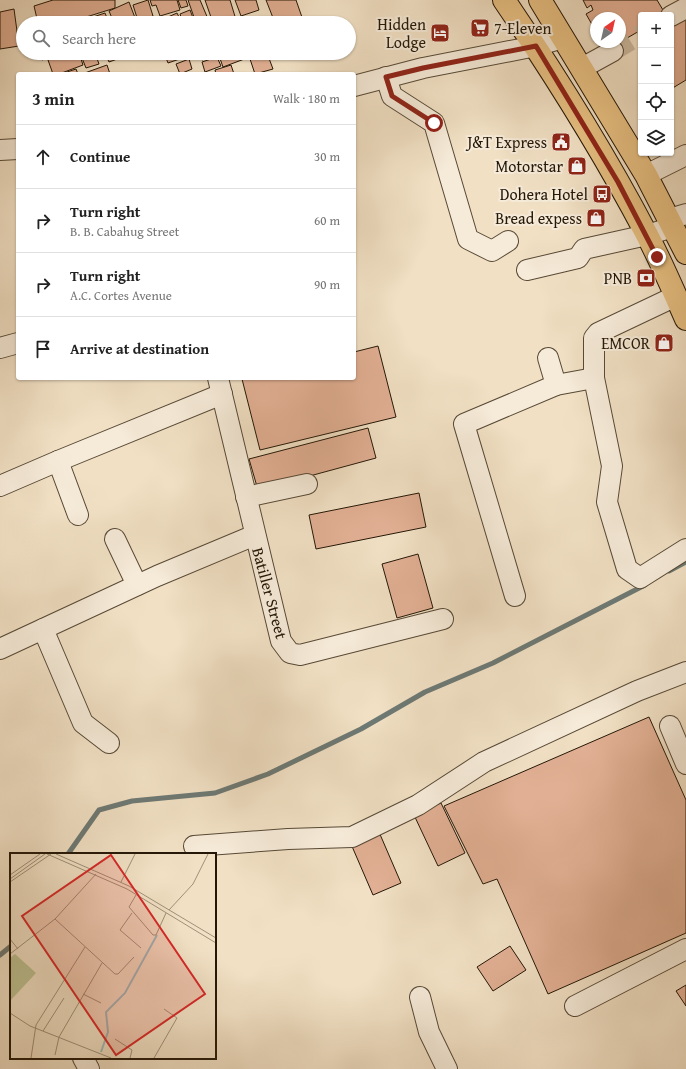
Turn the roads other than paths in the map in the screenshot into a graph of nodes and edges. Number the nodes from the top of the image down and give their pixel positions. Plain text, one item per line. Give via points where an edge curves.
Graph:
1 (504, 0) edge
2 (540, 0) edge
3 (686, 8) edge
4 (674, 14) edge
5 (563, 38) junction
6 (536, 46) junction
7 (613, 51) tunnel mouth
8 (582, 68) junction
9 (386, 77) junction
10 (356, 85) edge
11 (16, 149) edge
12 (0, 150) edge
13 (686, 155) edge
14 (646, 175) junction
15 (676, 220) edge
16 (647, 235) junction
17 (508, 241) dead end
18 (686, 253) edge
19 (527, 270) dead end
20 (676, 296) junction
21 (686, 319) edge
22 (16, 344) edge
23 (0, 348) edge
24 (548, 358) dead end
25 (594, 378) junction
26 (556, 385) junction
27 (220, 386) edge
28 (58, 461) junction
29 (308, 484) dead end
30 (0, 486) edge
31 (246, 497) junction
32 (78, 515) dead end
33 (255, 535) junction
34 (115, 539) dead end
35 (686, 549) edge
36 (137, 585) junction
37 (514, 596) dead end
38 (443, 619) dead end
39 (43, 629) junction
40 (0, 649) edge
41 (686, 672) edge
42 (670, 726) dead end
43 (109, 743) dead end
44 (686, 764) edge
45 (194, 846) dead end
46 (686, 949) edge
47 (420, 998) dead end
48 (575, 1006) dead end
49 (447, 1069) edge

1 - 6 main road
2 - 5 main road
3 - 4 street
5 - 6 street
5 - 8 main road
6 - 9 street
6 - 16 main road
7 - 8 street
8 - 14 main road
9 - 10 street
9 - 17 street via 392,96 434,123 468,238 492,251
11 - 12 street
13 - 14 street
14 - 15 main road
15 - 16 street
15 - 18 main road
16 - 19 street via 584,250 578,258
16 - 20 main road
20 - 21 main road
20 - 25 street via 598,333 594,338
22 - 23 street
24 - 26 street
25 - 26 street
25 - 35 street via 612,466 607,502 627,569 640,578
26 - 37 street via 464,424
27 - 28 street
27 - 31 street, Batiller Street
28 - 30 street
28 - 32 street
29 - 31 street
31 - 33 street, Batiller Street
33 - 36 street
33 - 38 street, Batiller Street via 281,641 290,653 300,655
34 - 36 street
36 - 39 street
39 - 40 street
39 - 43 street via 83,723
41 - 45 street via 637,691 484,762 418,805 352,837
42 - 44 street
46 - 48 street
47 - 49 street via 429,1032

